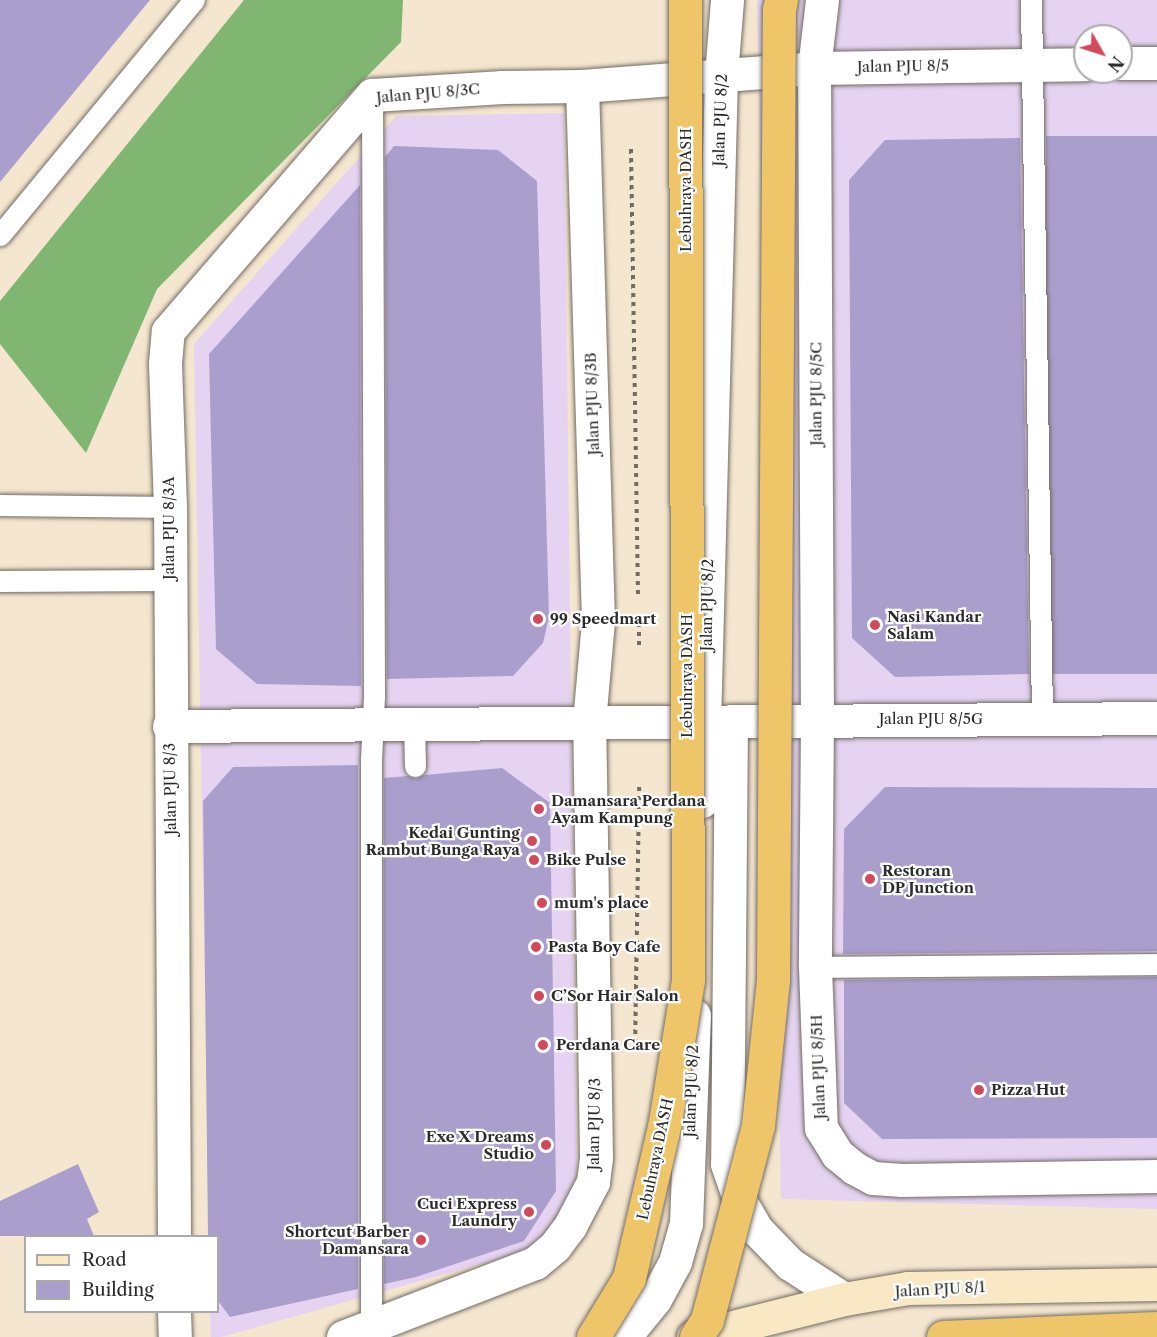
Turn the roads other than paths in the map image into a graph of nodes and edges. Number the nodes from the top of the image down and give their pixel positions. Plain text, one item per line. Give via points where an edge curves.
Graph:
1 (194, 0) edge
2 (685, 0) edge
3 (727, 0) edge
4 (781, 0) edge
5 (822, 0) edge
6 (1031, 0) edge
7 (1133, 63) edge
8 (1157, 63) edge
9 (1032, 64) junction
10 (1073, 64) edge
11 (814, 68) junction
12 (721, 75) junction
13 (582, 86) junction
14 (372, 95) junction
15 (0, 235) edge
16 (168, 331) joint
17 (0, 505) edge
18 (170, 507) junction
19 (170, 580) junction
20 (0, 581) edge
21 (1157, 718) edge
22 (1042, 719) junction
23 (818, 720) junction
24 (718, 721) junction
25 (589, 722) junction
26 (414, 723) junction
27 (373, 724) junction
28 (169, 726) junction
29 (415, 766) dead end
30 (1157, 964) edge
31 (815, 967) junction
32 (1157, 1176) edge
33 (174, 1235) edge
34 (1157, 1284) edge
35 (844, 1299) junction
36 (174, 1313) edge
37 (1157, 1328) edge
38 (357, 1331) edge
39 (175, 1337) edge
40 (593, 1337) edge
41 (624, 1337) edge
42 (694, 1337) edge
43 (943, 1337) edge

1 - 15 lane
2 - 40 highway, Lebuhraya DASH, bridge via 688,980 665,1122 629,1278
3 - 12 street, Jalan PJU 8/2
4 - 42 highway, bridge via 773,980 758,1125 707,1320
5 - 11 street, Jalan PJU 8/5C
6 - 9 lane
7 - 8 street
9 - 10 street, Jalan PJU 8/5
9 - 11 street, Jalan PJU 8/5
9 - 22 lane
11 - 12 street, Jalan PJU 8/5
11 - 23 street, Jalan PJU 8/5C
12 - 13 street, Jalan PJU 8/3C
12 - 24 street, Jalan PJU 8/2
13 - 14 street, Jalan PJU 8/3C
13 - 25 street, Jalan PJU 8/3B via 598,621
14 - 16 street, Jalan PJU 8/3C
14 - 27 lane
16 - 18 street, Jalan PJU 8/3A via 165,363
17 - 18 lane
18 - 19 street, Jalan PJU 8/3A
19 - 20 lane
19 - 28 street, Jalan PJU 8/3A
21 - 22 street, Jalan PJU 8/5G
22 - 23 street, Jalan PJU 8/5G
23 - 24 street, Jalan PJU 8/5G
23 - 31 street, Jalan PJU 8/5H
24 - 25 street, Jalan PJU 8/3
24 - 35 street, Jalan PJU 8/2 via 727,1164 739,1199 756,1230 790,1264
24 - 41 street, Jalan PJU 8/2 via 686,1223 675,1262 655,1299
25 - 26 street, Jalan PJU 8/3
25 - 38 street, Jalan PJU 8/3 via 596,1157 592,1182 570,1226 535,1263
26 - 27 street, Jalan PJU 8/3
26 - 29 lane
27 - 28 street, Jalan PJU 8/3
27 - 38 lane
28 - 33 street, Jalan PJU 8/3
30 - 31 lane
31 - 32 street, Jalan PJU 8/5H via 820,1128 837,1154 854,1168 873,1178 902,1180
34 - 35 main road, Jalan PJU 8/1 via 908,1288
35 - 42 main road, Jalan PJU 8/1
36 - 39 street
37 - 43 highway

